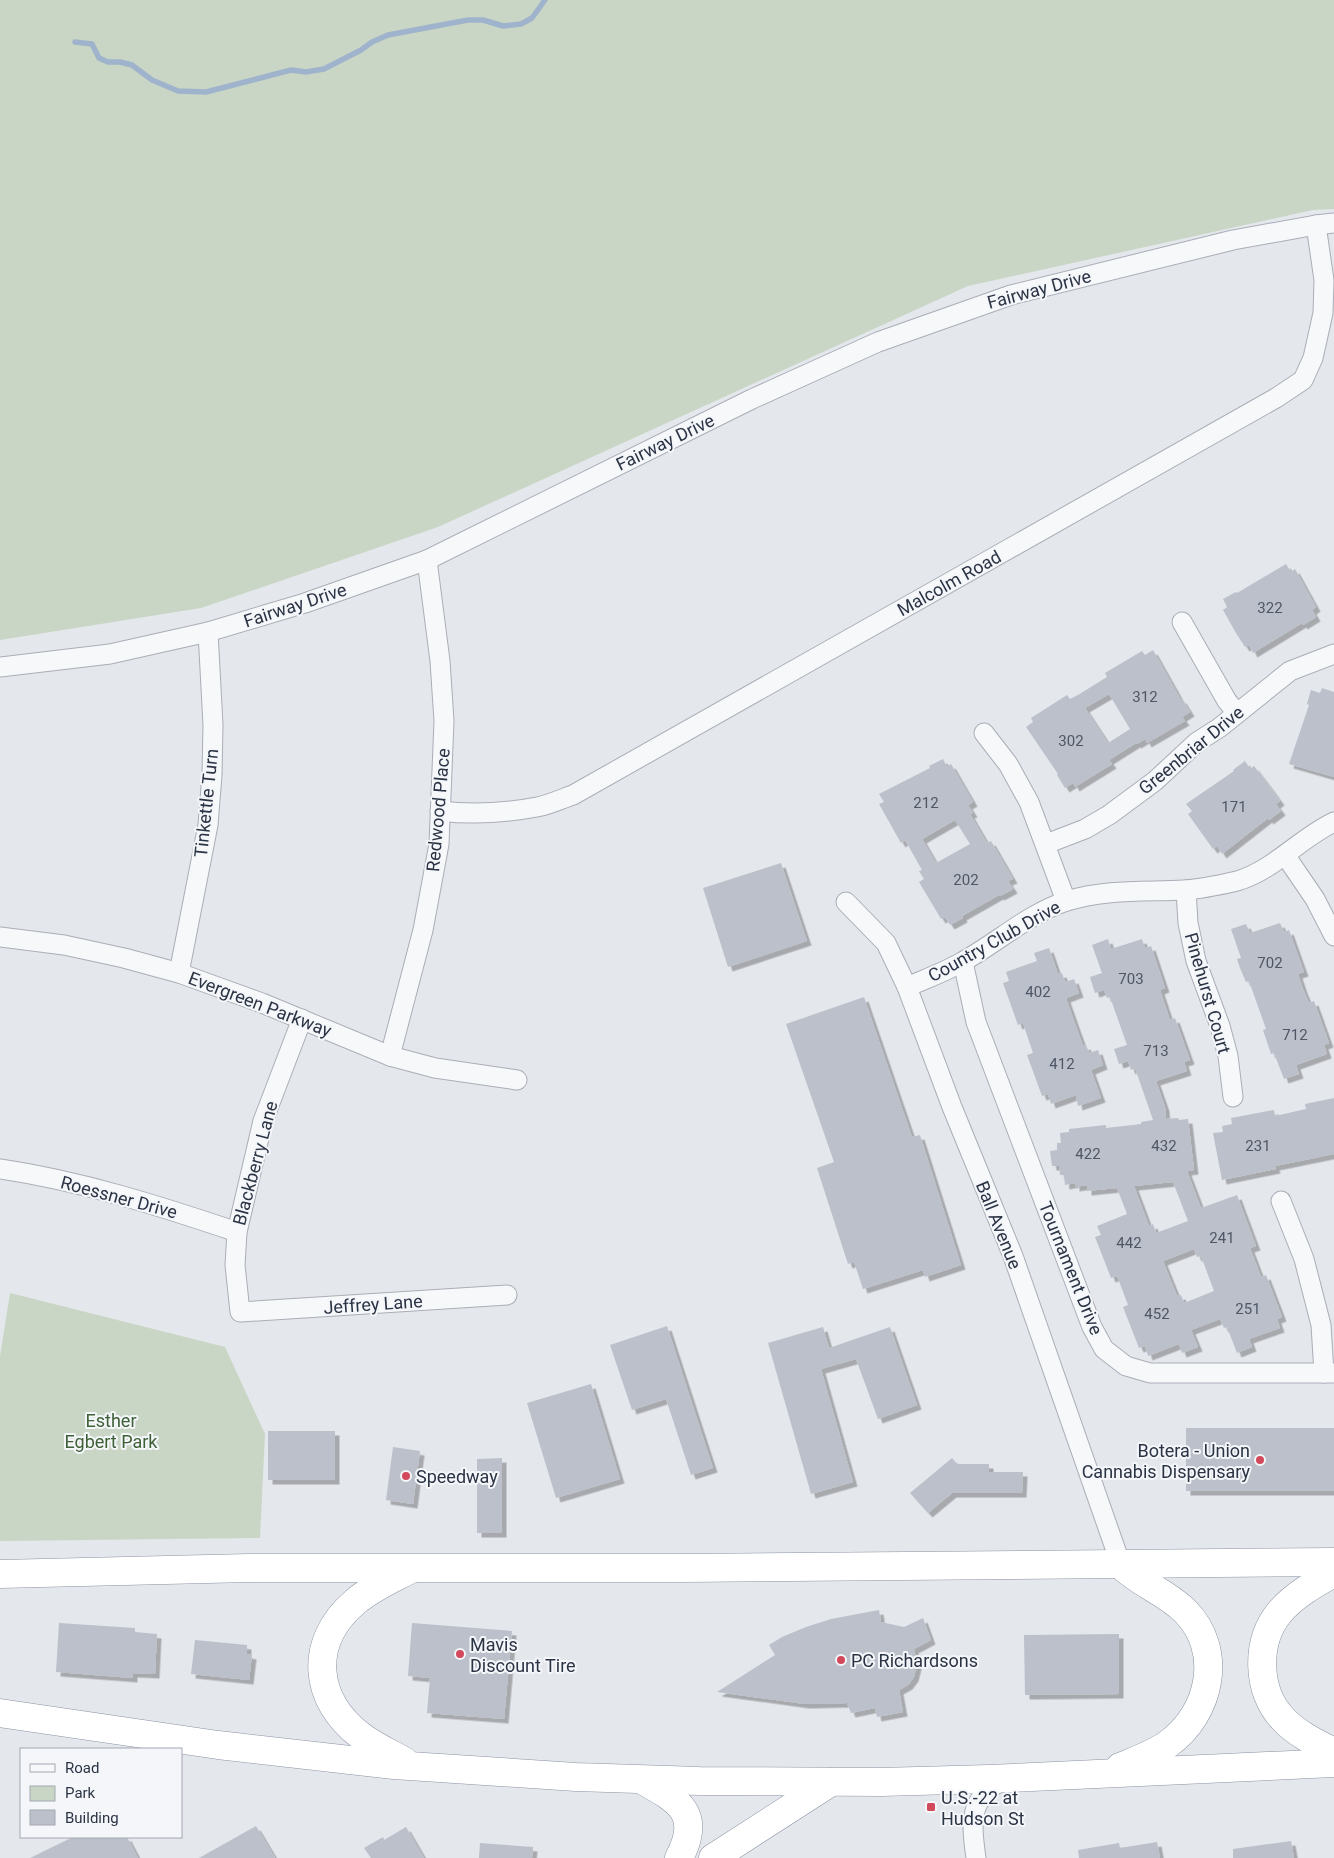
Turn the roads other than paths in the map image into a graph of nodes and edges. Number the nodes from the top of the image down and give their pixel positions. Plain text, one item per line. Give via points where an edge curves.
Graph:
1 (1325, 224) edge
2 (427, 560) junction
3 (1182, 622) dead end
4 (208, 632) junction
5 (1334, 654) edge
6 (0, 667) edge
7 (1237, 713) junction
8 (984, 733) dead end
9 (440, 811) junction
10 (1334, 822) edge
11 (1046, 844) junction
12 (1285, 855) junction
13 (1186, 890) junction
14 (846, 902) dead end
15 (1066, 902) junction
16 (1334, 936) edge
17 (0, 937) edge
18 (963, 962) junction
19 (179, 973) junction
20 (906, 986) junction
21 (302, 1019) junction
22 (390, 1056) junction
23 (517, 1080) dead end
24 (1233, 1097) dead end
25 (0, 1169) edge
26 (1281, 1201) dead end
27 (237, 1232) junction
28 (507, 1295) dead end
29 (240, 1312) joint
30 (1329, 1373) edge
31 (1334, 1562) edge
32 (1121, 1564) junction
33 (414, 1567) junction
34 (1334, 1573) edge
35 (0, 1574) edge
36 (0, 1713) edge
37 (1334, 1752) edge
38 (1334, 1763) edge
39 (414, 1766) junction
40 (1105, 1773) junction
41 (1006, 1778) junction
42 (641, 1779) junction
43 (831, 1782) junction
44 (679, 1858) edge
45 (712, 1858) edge
46 (976, 1858) edge

1 - 2 street, Fairway Drive via 1233,240 1011,295 878,342 752,399
1 - 9 street, Malcolm Road via 1322,313 1313,358 1303,380 1283,394 573,795 538,807 497,812 462,814
2 - 4 street, Fairway Drive via 305,603
2 - 9 street, Redwood Place via 444,721
3 - 7 street
4 - 6 street, Fairway Drive via 110,654
4 - 19 street, Tinkettle Turn via 212,724 208,825
5 - 7 street, Greenbriar Drive via 1290,671
7 - 11 street, Greenbriar Drive via 1109,815
8 - 11 street via 1029,802
9 - 22 street, Redwood Place via 438,844 423,930
10 - 12 street, Country Club Drive
11 - 15 street
12 - 13 street, Country Club Drive via 1240,880
12 - 16 street
13 - 15 street, Country Club Drive via 1122,891
13 - 24 street, Pinehurst Court via 1188,923 1196,962 1220,1026
14 - 20 street, Ball Avenue via 886,943
15 - 18 street, Country Club Drive via 1029,920
17 - 19 street, Evergreen Parkway via 64,945
18 - 20 street, Country Club Drive
18 - 30 street, Tournament Drive via 976,1022 1092,1327 1104,1349 1126,1366 1150,1374
19 - 21 street, Evergreen Parkway
20 - 32 street, Ball Avenue via 1013,1256
21 - 22 street, Evergreen Parkway
21 - 27 street, Blackberry Lane via 263,1122
22 - 23 street, Evergreen Parkway via 435,1068
25 - 27 street, Roessner Drive via 153,1204
26 - 30 street via 1304,1259
27 - 29 street, Blackberry Lane via 235,1264
28 - 29 street, Jeffrey Lane
31 - 32 highway
32 - 33 highway
32 - 40 highway via 1137,1580 1173,1600 1192,1618 1203,1636 1208,1684 1195,1715 1174,1739 1146,1756
33 - 35 highway
33 - 39 highway via 365,1594 341,1616 325,1644 322,1671 330,1701 347,1723 371,1742
34 - 37 highway via 1299,1595 1278,1615 1266,1638 1262,1666 1265,1688 1274,1709 1300,1734
36 - 39 highway via 218,1745
38 - 40 highway
39 - 42 highway
40 - 41 highway
41 - 43 highway
41 - 46 street via 989,1788 975,1807
42 - 43 highway
42 - 44 highway via 674,1799 684,1811 688,1838
43 - 45 highway

